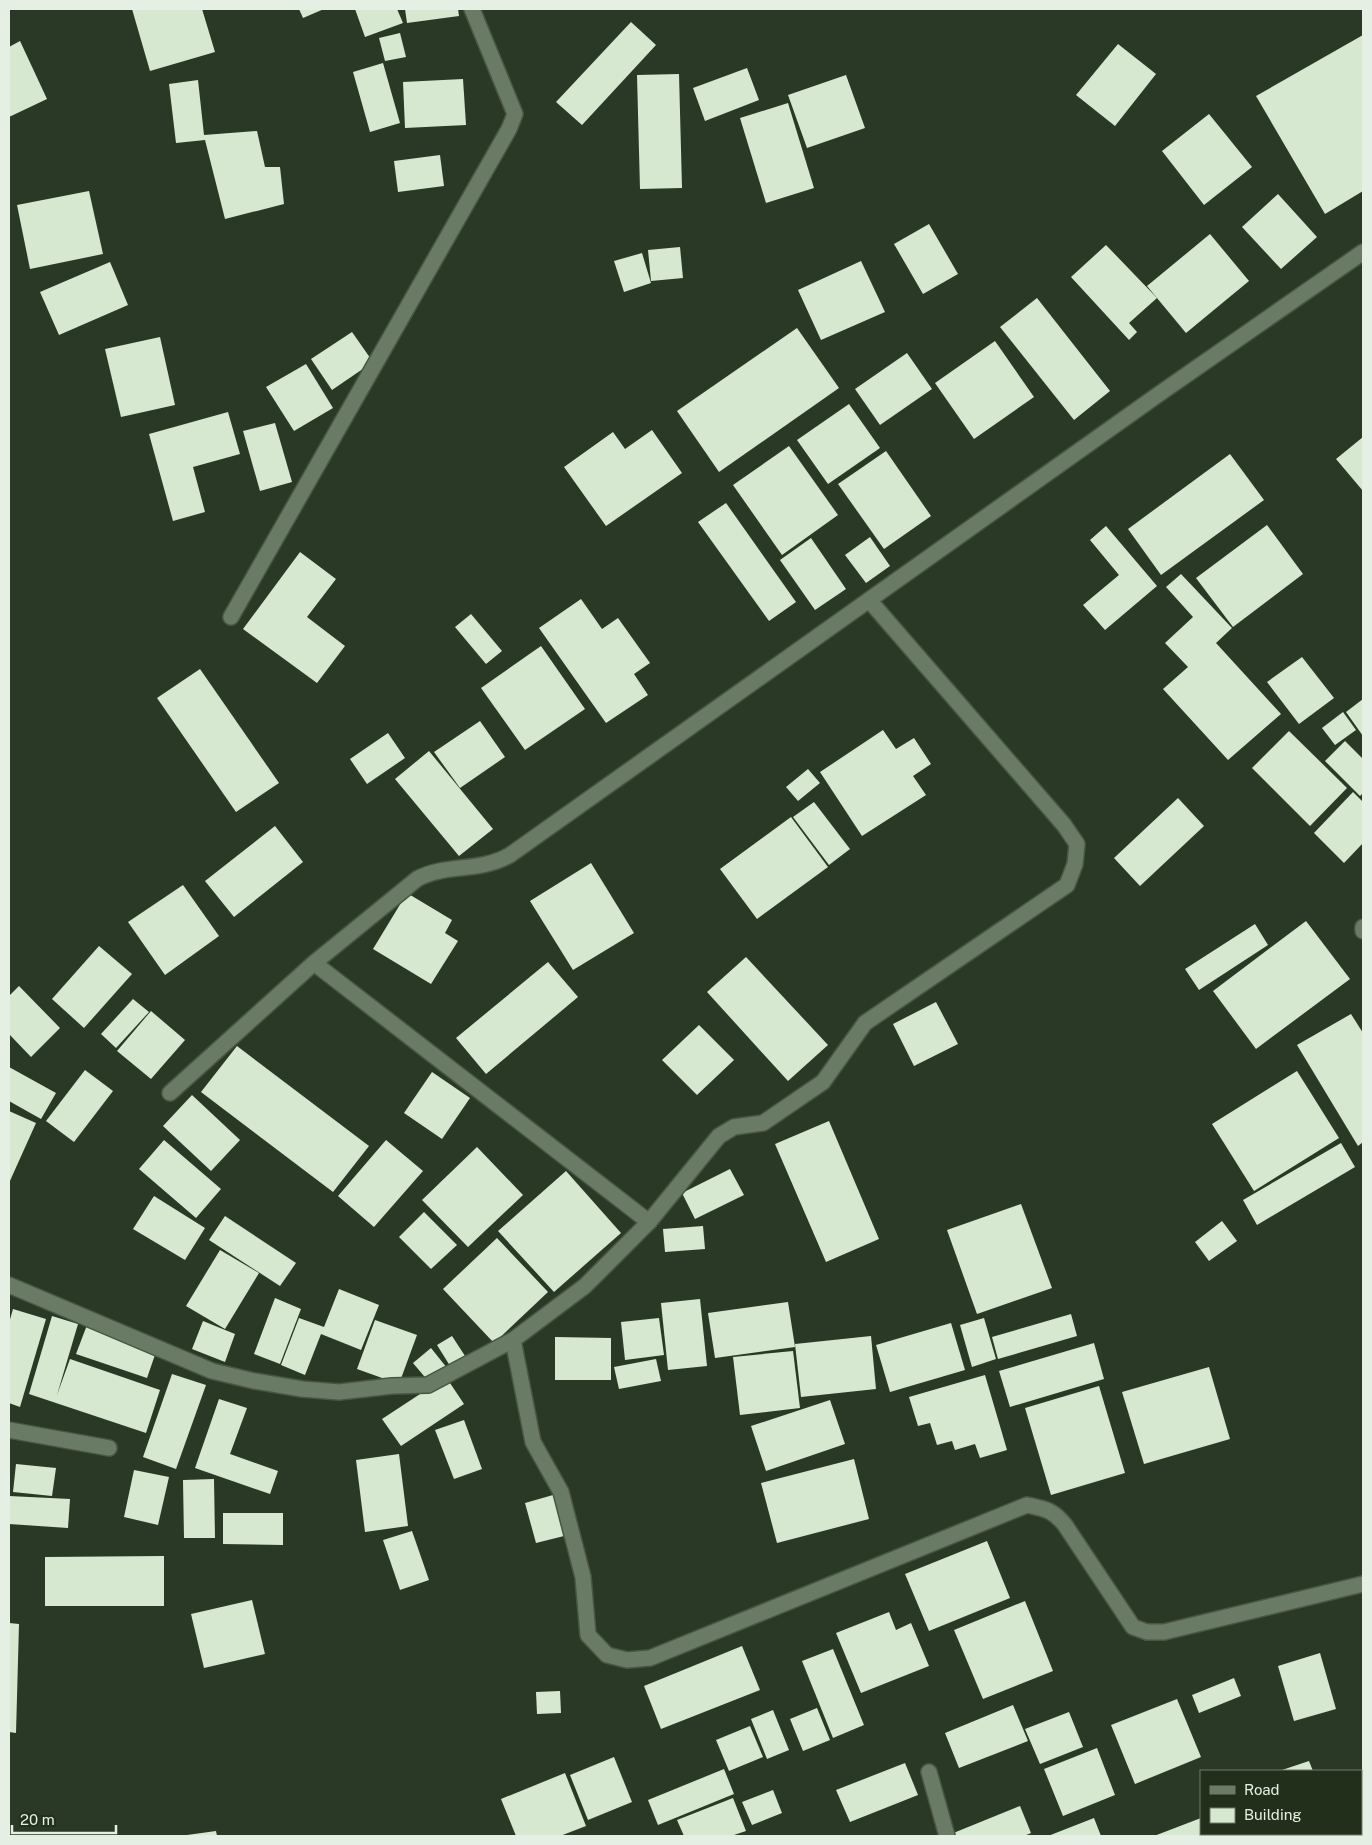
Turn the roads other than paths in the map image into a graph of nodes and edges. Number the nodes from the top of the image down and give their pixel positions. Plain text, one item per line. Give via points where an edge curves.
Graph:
1 (472, 9) edge
2 (1363, 252) edge
3 (869, 600) junction
4 (232, 617) dead end
5 (314, 963) junction
6 (170, 1093) dead end
7 (649, 1222) junction
8 (9, 1285) edge
9 (513, 1340) junction
10 (9, 1430) edge
11 (108, 1448) dead end
12 (1363, 1584) edge
13 (929, 1772) dead end
14 (947, 1836) edge

1 - 4 street via 515,114
2 - 3 street
3 - 5 street via 510,855 484,866 426,874
3 - 7 street via 1064,825 1077,844 1075,864 1067,885 865,1023 823,1082 763,1123 734,1127 719,1136
5 - 6 street
5 - 7 street
7 - 9 street via 585,1286
8 - 9 street via 212,1371 302,1389 339,1392 428,1385
9 - 12 street via 533,1442 561,1492 583,1576 588,1635 607,1655 627,1660 650,1658 1027,1505 1046,1508 1056,1514 1133,1627 1147,1632 1164,1632
10 - 11 street
13 - 14 street

